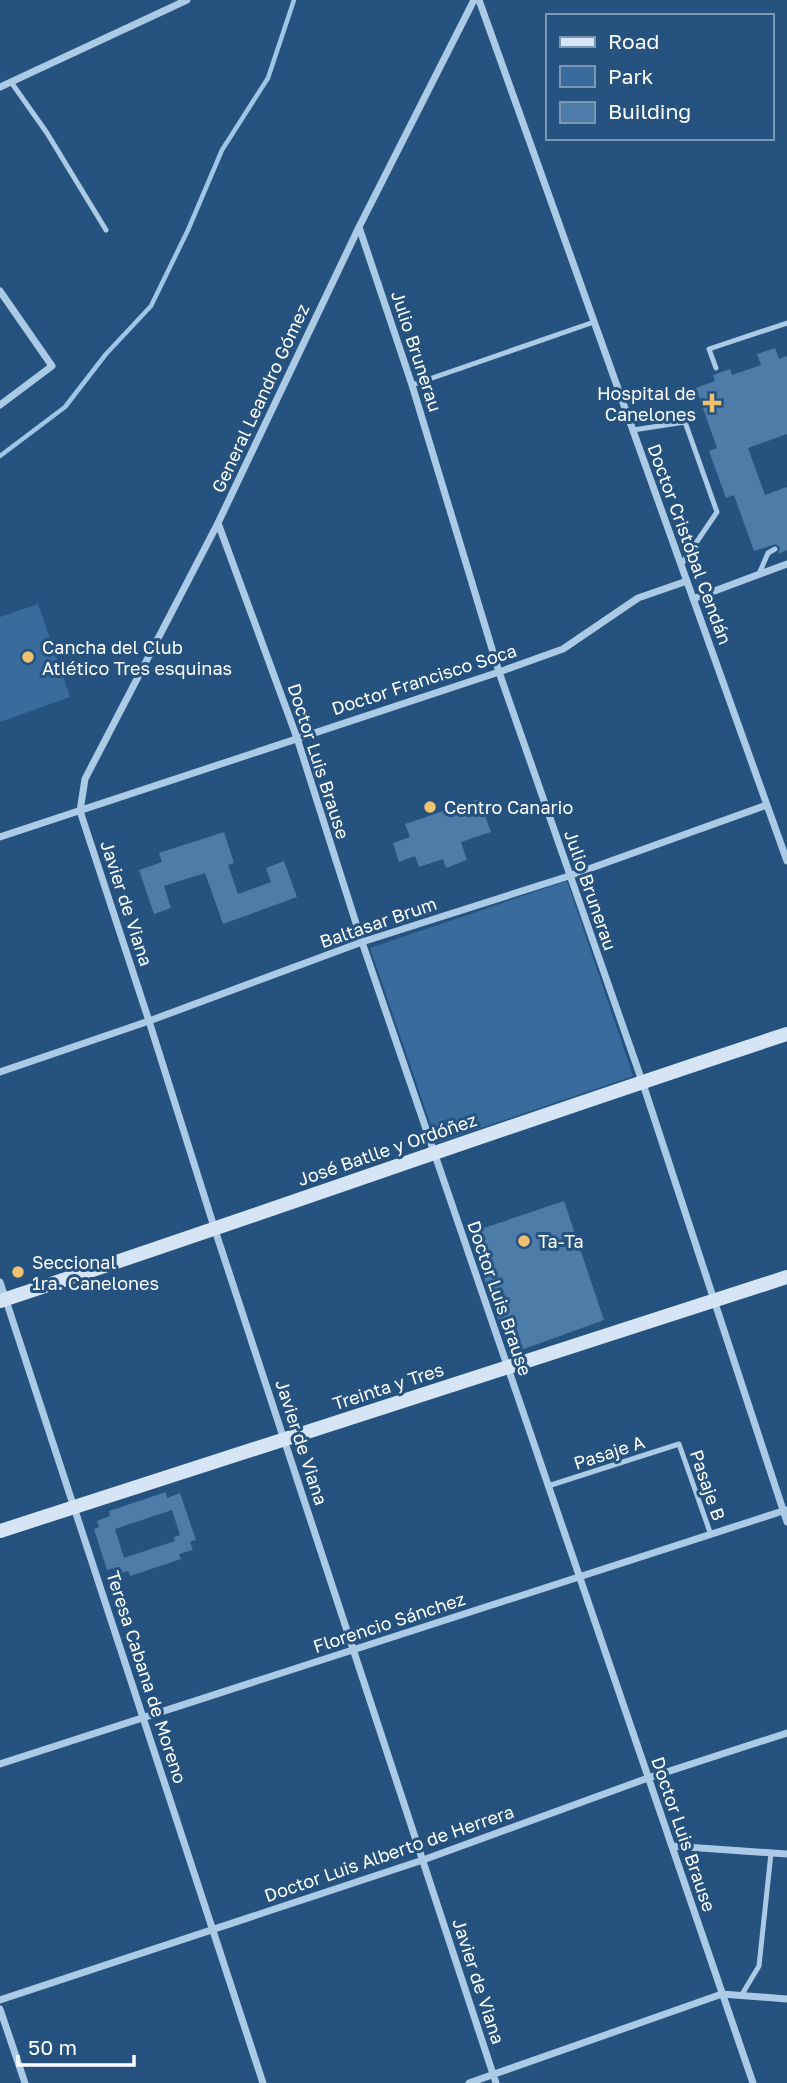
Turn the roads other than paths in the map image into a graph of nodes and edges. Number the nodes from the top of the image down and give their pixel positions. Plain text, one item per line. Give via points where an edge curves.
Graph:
1 (187, 0) edge
2 (474, 0) edge
3 (479, 0) edge
4 (11, 82) junction
5 (0, 87) edge
6 (359, 226) junction
7 (106, 230) dead end
8 (0, 291) edge
9 (594, 322) junction
10 (787, 323) edge
11 (716, 368) dead end
12 (412, 385) junction
13 (0, 405) edge
14 (633, 430) junction
15 (218, 523) junction
16 (775, 549) dead end
17 (787, 564) edge
18 (681, 565) junction
19 (759, 574) junction
20 (687, 581) junction
21 (693, 599) junction
22 (499, 672) junction
23 (297, 738) junction
24 (767, 805) junction
25 (80, 811) junction
26 (0, 837) edge
27 (787, 861) edge
28 (569, 876) junction
29 (362, 942) junction
30 (149, 1021) junction
31 (787, 1034) edge
32 (0, 1072) edge
33 (642, 1081) junction
34 (434, 1152) junction
35 (215, 1230) junction
36 (787, 1277) edge
37 (0, 1282) edge
38 (3, 1300) edge
39 (714, 1301) junction
40 (507, 1368) junction
41 (285, 1440) junction
42 (679, 1444) joint
43 (548, 1486) junction
44 (75, 1507) junction
45 (785, 1511) edge
46 (787, 1522) edge
47 (0, 1531) edge
48 (711, 1535) junction
49 (578, 1577) junction
50 (355, 1650) junction
51 (143, 1718) junction
52 (787, 1733) edge
53 (0, 1764) edge
54 (648, 1778) junction
55 (672, 1846) junction
56 (771, 1853) junction
57 (787, 1854) edge
58 (423, 1860) junction
59 (212, 1929) junction
60 (722, 1994) junction
61 (741, 1996) junction
62 (787, 1999) edge
63 (0, 2000) edge
64 (0, 2009) edge
65 (495, 2079) edge
66 (25, 2083) edge
67 (263, 2083) edge
68 (469, 2083) edge
69 (753, 2083) edge

1 - 4 street
2 - 6 street, General Leandro Gómez
3 - 9 street, Doctor Cristóbal Cendán
4 - 5 street
4 - 7 lane
6 - 12 street, Julio Brunerau
6 - 15 street, General Leandro Gómez
8 - 13 street via 52,366
9 - 12 lane
9 - 14 street, Doctor Cristóbal Cendán
10 - 11 lane via 709,349
12 - 22 street, Julio Brunerau
14 - 18 street, Doctor Cristóbal Cendán
14 - 18 lane via 685,422 699,461 717,512
15 - 23 street, Doctor Luis Brause
15 - 25 street, General Leandro Gómez via 85,779
16 - 19 lane via 768,553
17 - 19 street
18 - 20 street, Doctor Cristóbal Cendán
19 - 21 street
20 - 21 street, Doctor Cristóbal Cendán
20 - 22 street, Doctor Francisco Soca via 638,598 563,649
21 - 24 street, Doctor Cristóbal Cendán
22 - 23 street, Doctor Francisco Soca
22 - 28 street, Julio Brunerau
23 - 25 street, Doctor Francisco Soca
23 - 29 street, Doctor Luis Brause
24 - 27 street, Doctor Cristóbal Cendán
24 - 28 street, Baltasar Brum
25 - 26 street, Doctor Francisco Soca
25 - 30 street, Javier de Viana
28 - 29 street, Baltasar Brum
28 - 33 street, Julio Brunerau
29 - 30 street, Baltasar Brum
29 - 34 street, Doctor Luis Brause
30 - 32 street, Baltasar Brum
30 - 35 street, Javier de Viana
31 - 33 street, José Batlle y Ordóñez
33 - 34 street, José Batlle y Ordóñez
33 - 39 street, Julio Brunerau
34 - 35 street, José Batlle y Ordóñez
34 - 40 street, Doctor Luis Brause
35 - 38 street, José Batlle y Ordóñez
35 - 41 street, Javier de Viana
36 - 39 street, Treinta y Tres
37 - 38 street, Teresa Cabana de Moreno
38 - 44 street, Teresa Cabana de Moreno
39 - 40 street, Treinta y Tres
39 - 45 street, Julio Brunerau
40 - 41 street, Treinta y Tres
40 - 43 street, Doctor Luis Brause
41 - 44 street, Treinta y Tres
41 - 50 street, Javier de Viana
42 - 43 lane, Pasaje A
42 - 48 lane, Pasaje B
43 - 49 street, Doctor Luis Brause
44 - 47 street, Treinta y Tres
44 - 51 street, Teresa Cabana de Moreno
45 - 46 street, Julio Brunerau
45 - 48 street, Florencio Sánchez
48 - 49 street, Florencio Sánchez
49 - 50 street, Florencio Sánchez
49 - 54 street, Doctor Luis Brause
50 - 51 street, Florencio Sánchez
50 - 58 street, Javier de Viana
51 - 53 street, Florencio Sánchez
51 - 59 street, Teresa Cabana de Moreno
52 - 54 street, Doctor Luis Alberto de Herrera
54 - 55 street, Doctor Luis Brause
54 - 58 street, Doctor Luis Alberto de Herrera
55 - 56 street
55 - 60 street, Doctor Luis Brause
56 - 57 street
56 - 61 lane via 759,1966
58 - 59 street, Doctor Luis Alberto de Herrera
58 - 65 street, Javier de Viana
59 - 63 street, Doctor Luis Alberto de Herrera
59 - 67 street, Teresa Cabana de Moreno
60 - 61 street
60 - 65 street
60 - 69 street, Doctor Luis Brause
61 - 62 street
64 - 66 street
65 - 68 street

